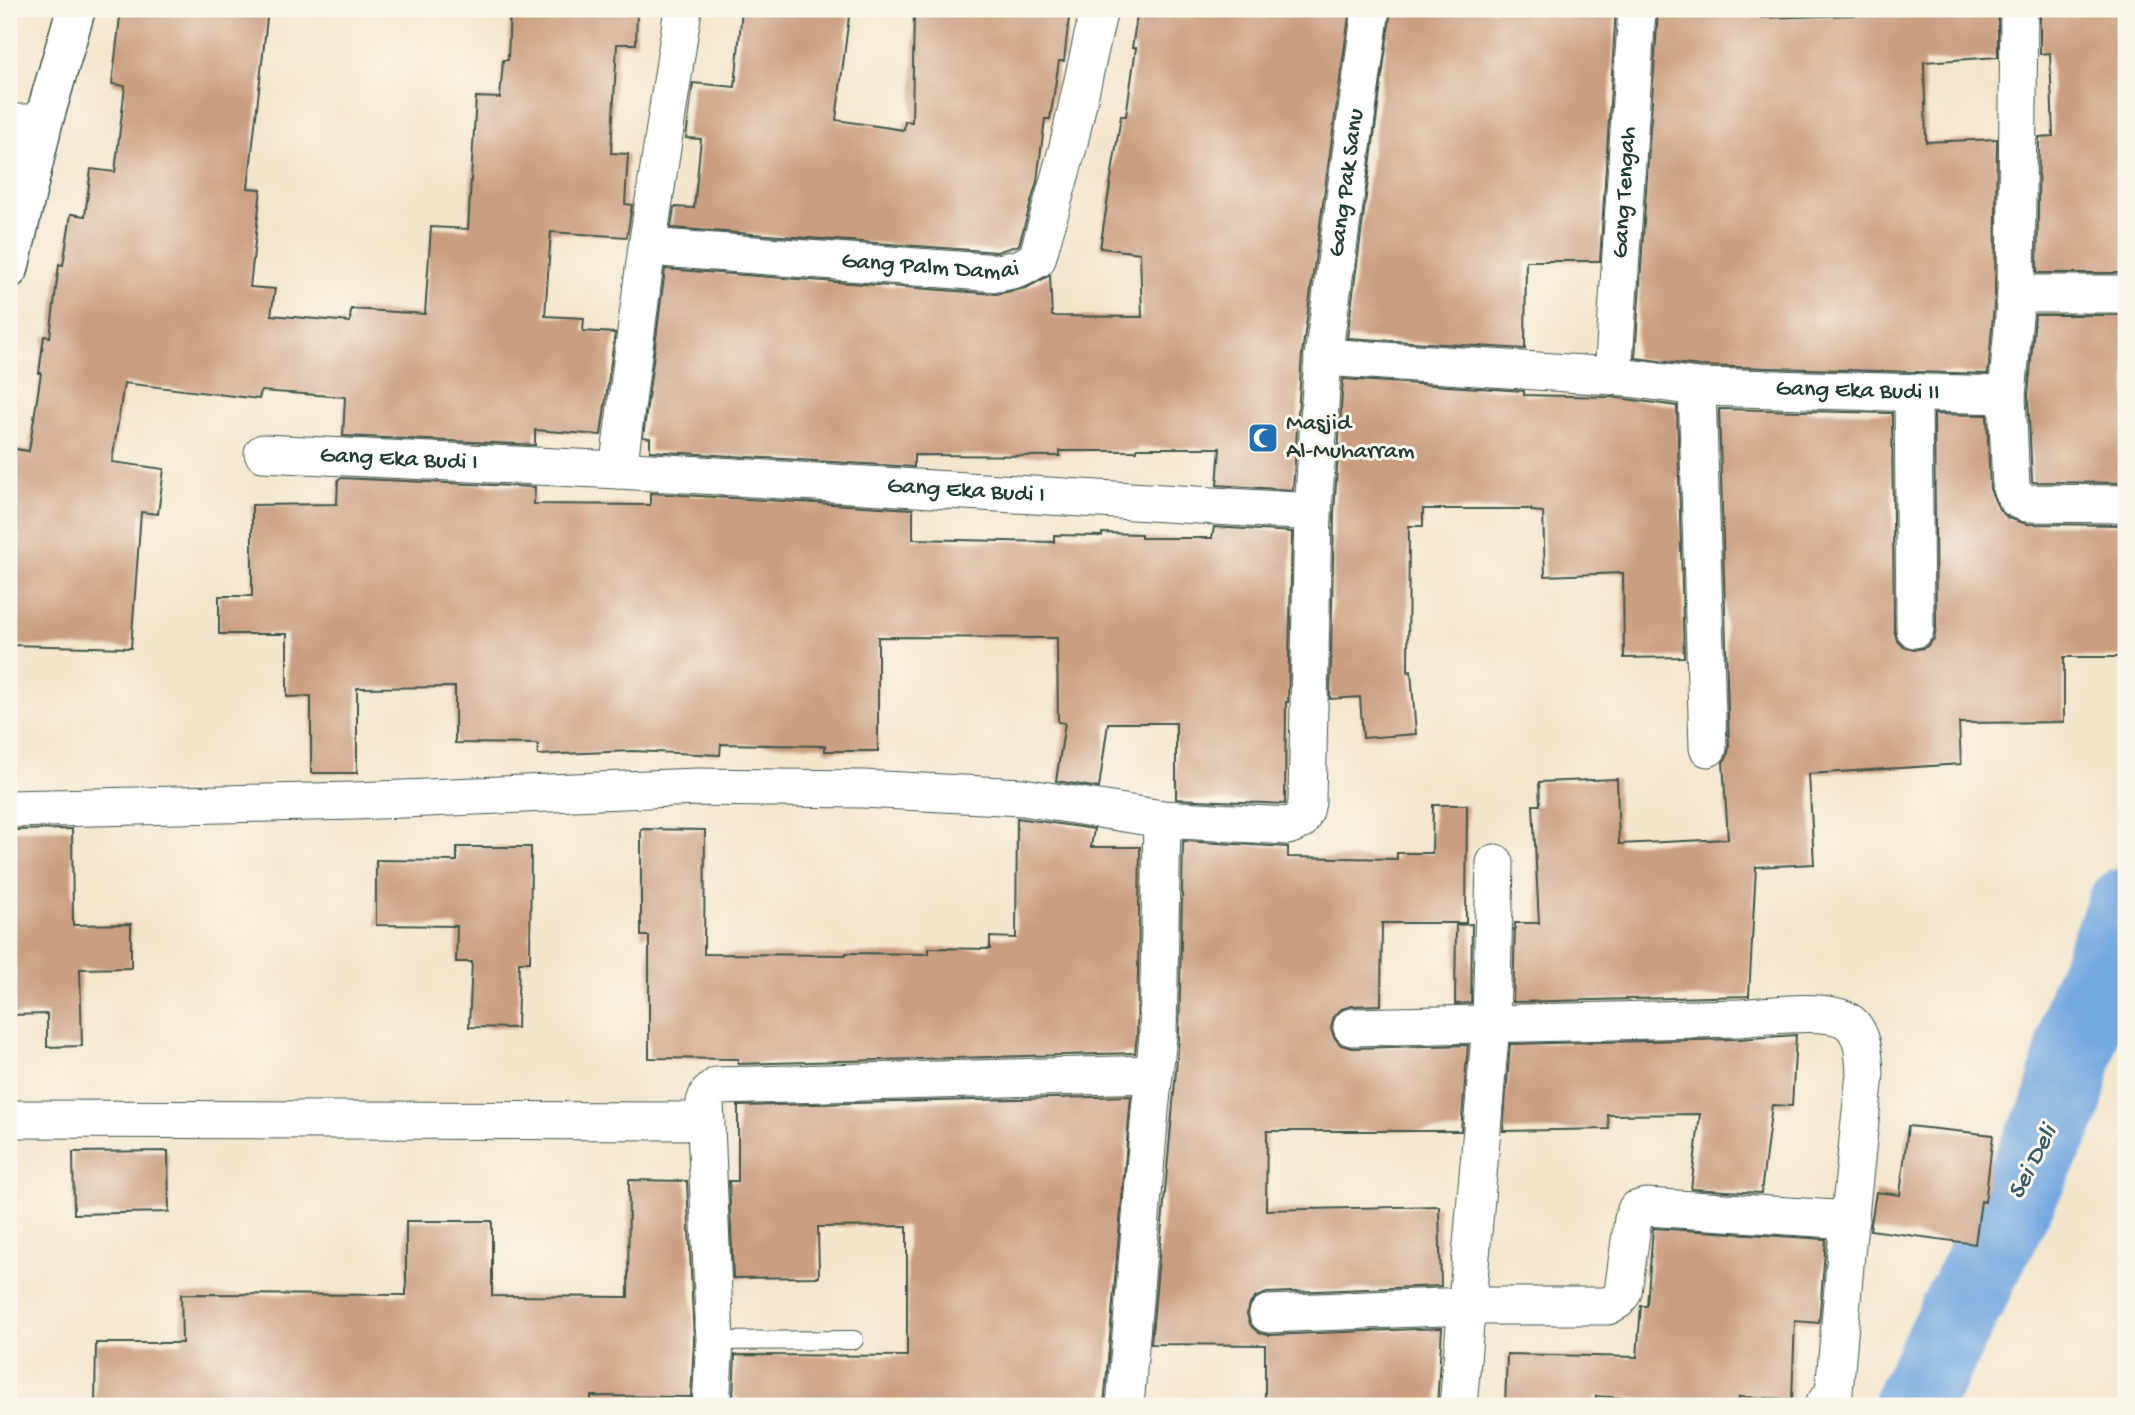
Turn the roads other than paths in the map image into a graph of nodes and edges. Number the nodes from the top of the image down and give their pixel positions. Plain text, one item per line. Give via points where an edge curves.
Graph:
1 (76, 9) edge
2 (683, 9) edge
3 (1099, 9) edge
4 (1371, 9) edge
5 (1637, 9) edge
6 (2019, 9) edge
7 (26, 123) edge
8 (647, 247) junction
9 (9, 269) edge
10 (2016, 294) junction
11 (2126, 294) edge
12 (1323, 357) junction
13 (1614, 376) junction
14 (1697, 387) junction
15 (1913, 392) junction
16 (2007, 395) junction
17 (263, 453) dead end
18 (618, 470) junction
19 (2126, 504) edge
20 (1313, 512) junction
21 (1914, 629) dead end
22 (1708, 748) dead end
23 (9, 809) edge
24 (1162, 819) junction
25 (1495, 863) dead end
26 (1491, 1025) junction
27 (1352, 1027) dead end
28 (1153, 1074) junction
29 (9, 1119) edge
30 (706, 1121) junction
31 (1851, 1220) junction
32 (1467, 1306) junction
33 (1268, 1314) dead end
34 (854, 1340) dead end
35 (715, 1341) junction
36 (711, 1406) edge
37 (1125, 1406) edge
38 (1458, 1406) edge
39 (1823, 1406) edge

1 - 7 main road
2 - 8 street
3 - 8 street, Gang Palm Damai via 1037,259 1021,268 998,272
4 - 12 street, Gang Pak Sanu
5 - 13 street, Gang Tengah
6 - 10 street
7 - 9 main road
8 - 18 street
10 - 11 street
10 - 16 street
12 - 13 street, Gang Eka Budi II
12 - 20 street, Gang Pak Sanu
13 - 14 street, Gang Eka Budi II
14 - 15 street, Gang Eka Budi II
14 - 22 street
15 - 16 street, Gang Eka Budi II
15 - 21 street
16 - 19 street via 2011,488 2017,499 2027,503
17 - 18 street, Gang Eka Budi I
18 - 20 street, Gang Eka Budi I
20 - 24 street, Gang Pak Sanu via 1305,811 1300,821 1288,826
23 - 24 street, Gang Pak Sanu via 697,787 1023,797
24 - 28 street via 1158,1036
25 - 26 street
26 - 27 street
26 - 31 street via 1796,1014 1827,1014 1849,1022 1864,1048 1865,1074
26 - 32 street
28 - 30 street via 717,1086 705,1102
28 - 37 street
29 - 30 street
30 - 35 street
31 - 32 street via 1646,1206 1636,1210 1633,1219 1623,1292 1608,1306
31 - 39 street via 1834,1393
32 - 33 street
32 - 38 street
34 - 35 lane
35 - 36 street

